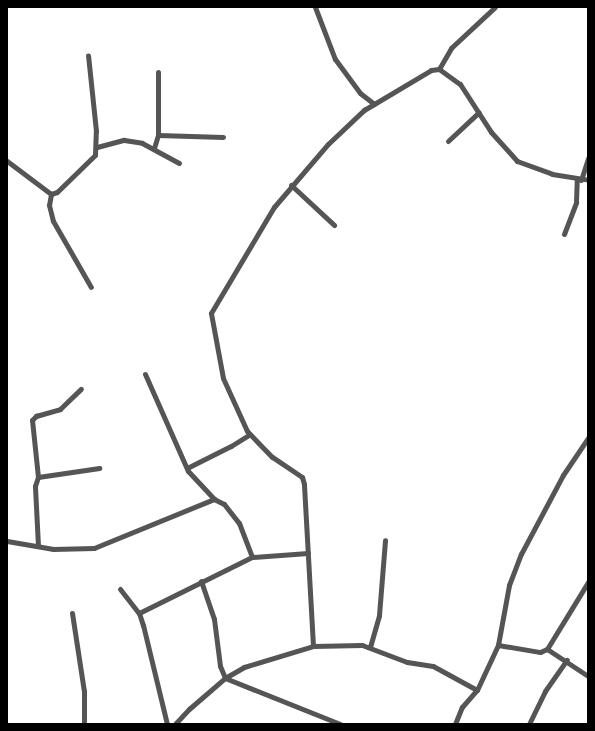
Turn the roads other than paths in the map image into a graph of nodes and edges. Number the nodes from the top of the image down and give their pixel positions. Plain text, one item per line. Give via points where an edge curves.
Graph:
1 (315, 7) edge
2 (495, 7) edge
3 (88, 55) dead end
4 (439, 69) junction
5 (158, 72) dead end
6 (374, 104) junction
7 (479, 112) junction
8 (158, 134) junction
9 (223, 137) dead end
10 (448, 141) dead end
11 (97, 147) junction
12 (154, 148) junction
13 (588, 158) edge
14 (7, 161) edge
15 (179, 163) dead end
16 (579, 179) junction
17 (588, 180) edge
18 (291, 185) junction
19 (51, 194) junction
20 (334, 226) dead end
21 (564, 234) dead end
22 (91, 287) dead end
23 (145, 374) dead end
24 (81, 389) dead end
25 (250, 434) junction
26 (588, 438) edge
27 (99, 468) dead end
28 (187, 468) junction
29 (38, 477) junction
30 (214, 498) junction
31 (385, 540) dead end
32 (7, 541) edge
33 (38, 546) junction
34 (308, 553) junction
35 (252, 557) junction
36 (202, 581) junction
37 (588, 582) edge
38 (120, 589) dead end
39 (72, 613) dead end
40 (139, 613) junction
41 (498, 645) junction
42 (313, 646) junction
43 (370, 647) junction
44 (546, 649) junction
45 (567, 660) junction
46 (588, 676) edge
47 (225, 678) junction
48 (477, 690) junction
49 (84, 724) edge
50 (167, 724) edge
51 (175, 724) edge
52 (340, 724) edge
53 (455, 724) edge
54 (529, 724) edge

1 - 6 street via 335,59 360,93
2 - 4 street via 451,48
3 - 11 street
4 - 6 street via 431,70
4 - 7 street via 460,84
5 - 8 street
6 - 18 street via 364,110 328,144
7 - 10 street
7 - 16 street via 491,132 517,161 530,168
8 - 9 street
8 - 12 street
11 - 12 street via 124,140
11 - 19 street via 95,155 57,192
12 - 15 street
13 - 16 street
14 - 19 street
16 - 17 street
16 - 21 street via 576,202
18 - 20 street
18 - 25 street via 274,207 211,314 223,378
19 - 22 street via 49,205 53,221
23 - 28 street
24 - 29 street via 60,410 36,416 32,420
25 - 28 street
25 - 34 street via 272,457 302,477
26 - 41 street via 564,475 521,554 509,585
27 - 29 street
28 - 30 street
29 - 33 street via 35,486
30 - 33 street via 94,548 81,550
30 - 35 street via 224,504 239,523
31 - 43 street via 379,615
32 - 33 street
34 - 35 street
34 - 42 street
35 - 36 street
36 - 40 street
36 - 47 street via 214,619 220,666
37 - 44 street
38 - 40 street
39 - 49 street via 84,691
40 - 50 street
41 - 44 street via 540,652
41 - 48 street
42 - 43 street via 348,644
42 - 47 street via 244,667
43 - 48 street via 407,662 433,666
44 - 45 street
45 - 46 street
45 - 54 street via 545,691
47 - 51 street via 189,708
47 - 52 street
48 - 53 street via 462,707

